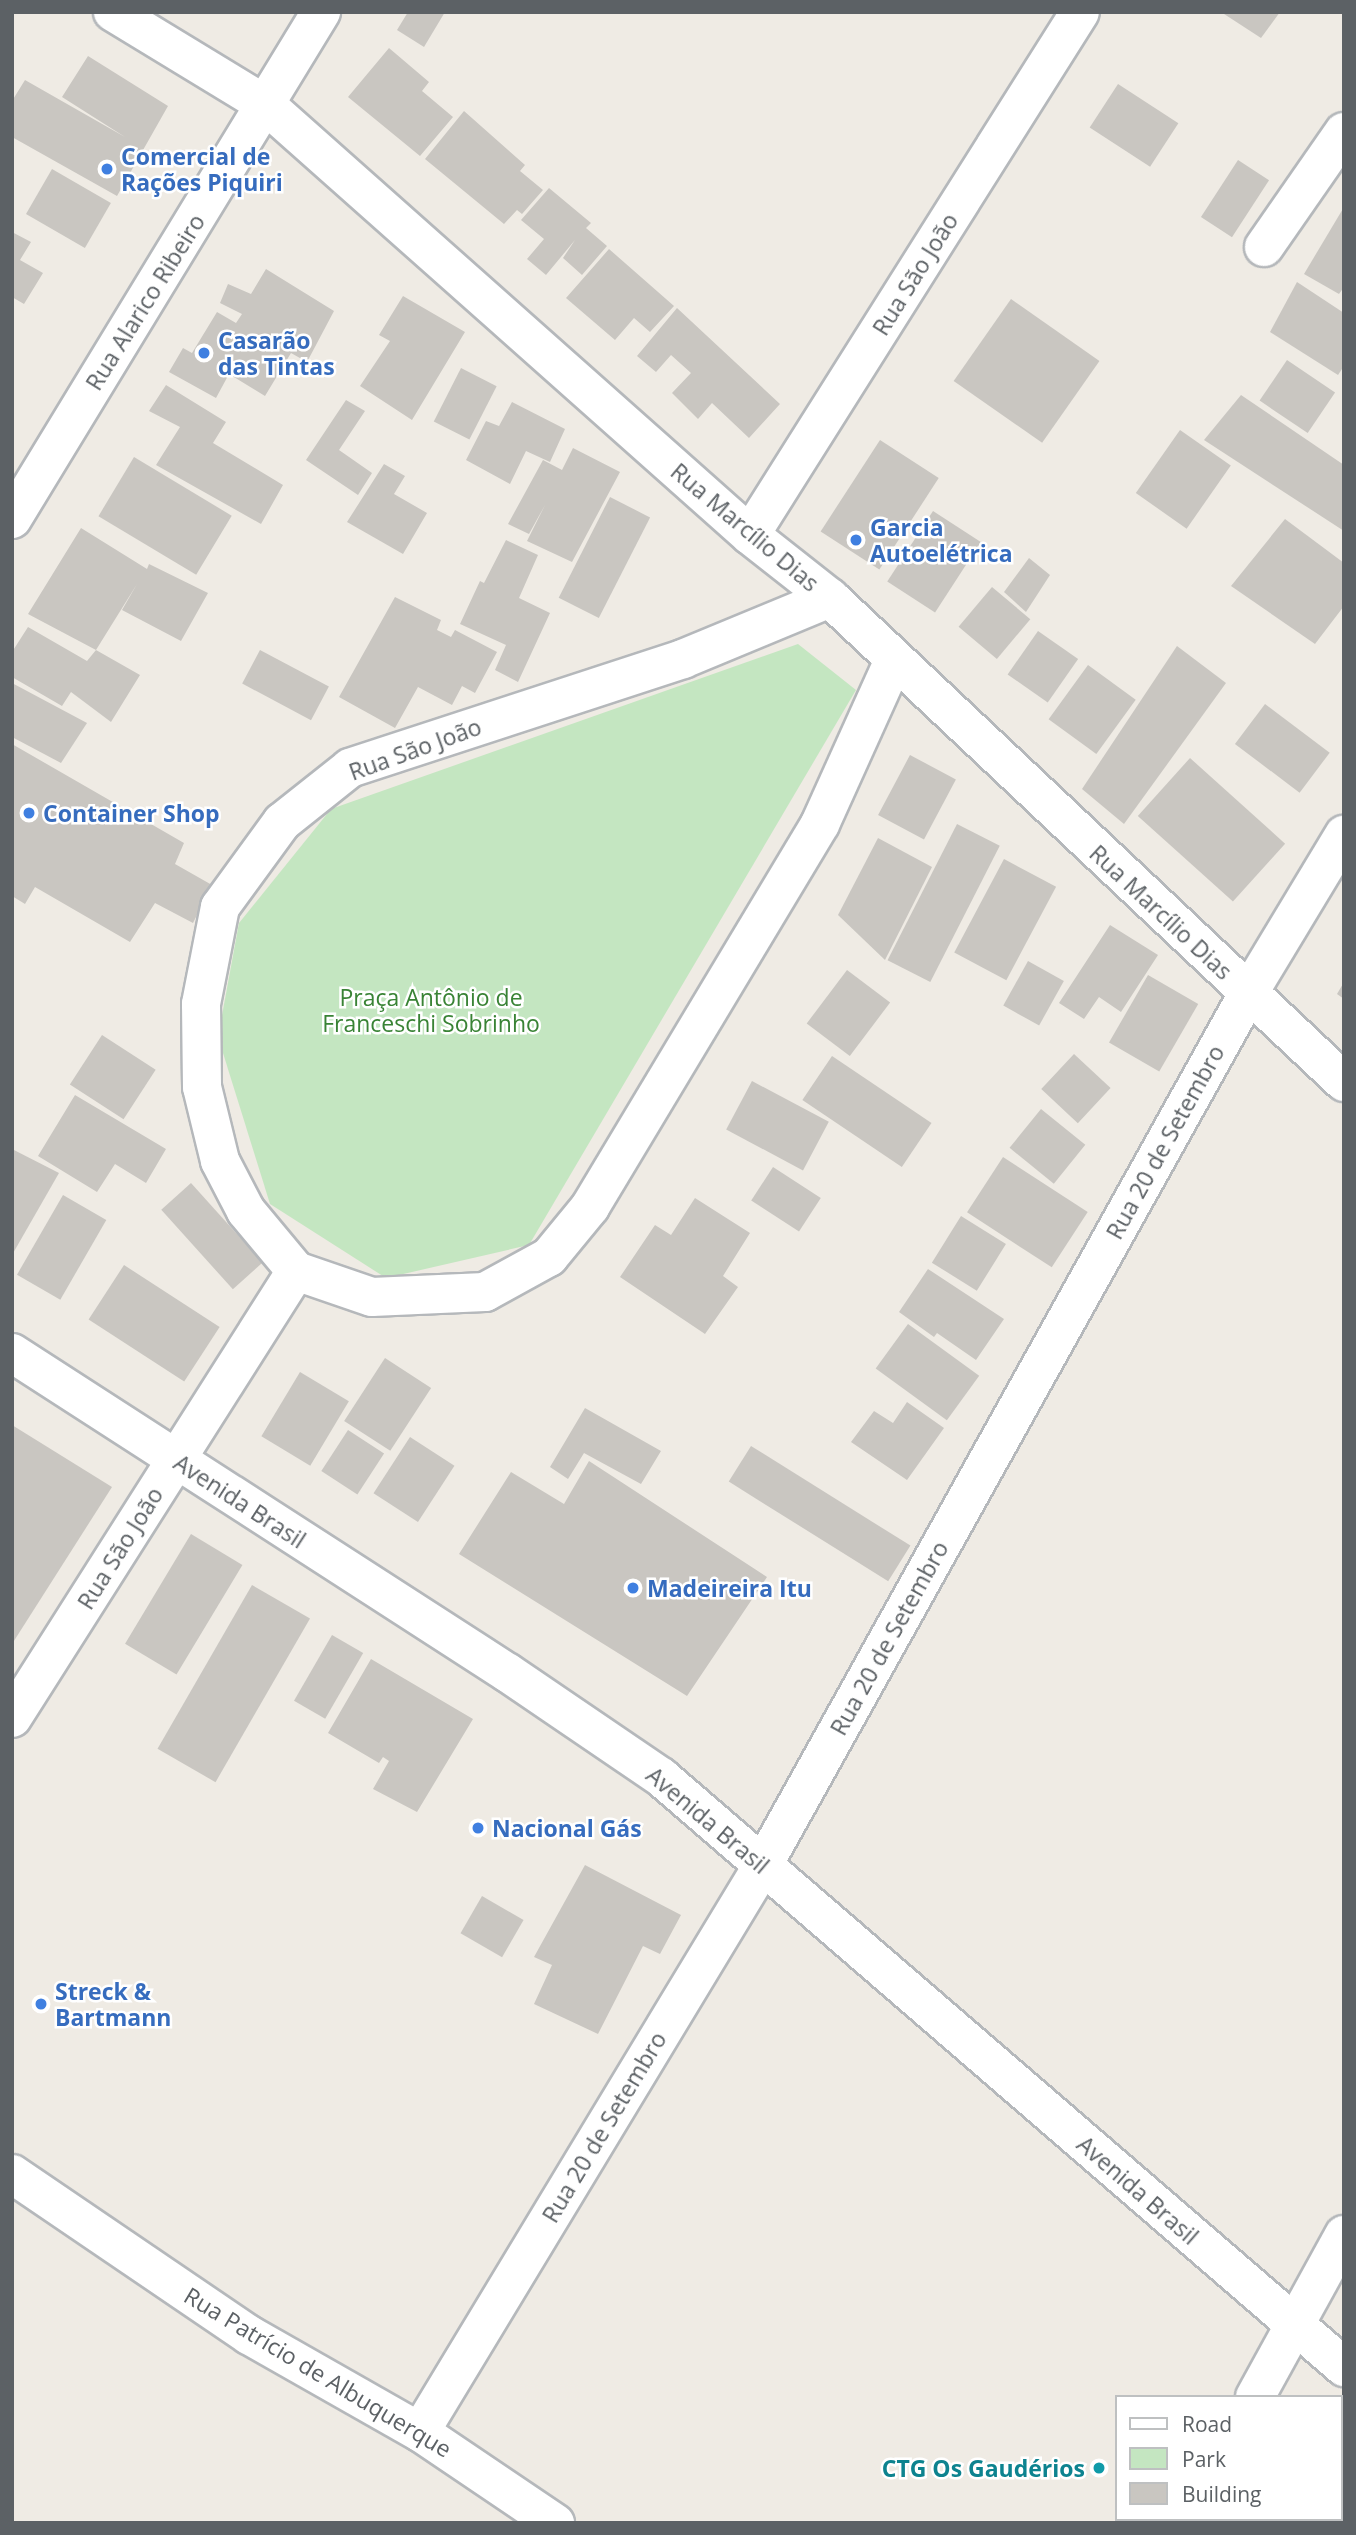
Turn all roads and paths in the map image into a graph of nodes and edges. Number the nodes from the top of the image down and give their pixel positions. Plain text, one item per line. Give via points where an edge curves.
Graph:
1 (113, 12) edge
2 (321, 12) edge
3 (1080, 12) edge
4 (266, 104) junction
5 (1344, 132) edge
6 (1264, 247) dead end
7 (12, 519) edge
8 (750, 535) junction
9 (830, 598) junction
10 (894, 660) junction
11 (1344, 835) edge
12 (1248, 994) junction
13 (1344, 1082) edge
14 (296, 1272) junction
15 (12, 1353) edge
16 (176, 1460) junction
17 (12, 1718) edge
18 (763, 1865) junction
19 (12, 2174) edge
20 (1344, 2235) edge
21 (1297, 2326) junction
22 (1344, 2367) edge
23 (1256, 2395) edge
24 (420, 2432) junction
25 (555, 2523) edge

1 - 4 street, Rua Marcílio Dias
2 - 4 street, Rua Alarico Ribeiro
3 - 8 street, Rua São João
4 - 7 street, Rua Alarico Ribeiro
4 - 8 street, Rua Marcílio Dias
5 - 6 street
8 - 9 street, Rua Marcílio Dias
9 - 10 street, Rua Marcílio Dias
9 - 14 street, Rua São João via 683,660 350,768 282,822 220,907 201,1004 202,1087 220,1161 246,1211
10 - 12 street, Rua Marcílio Dias
10 - 14 street via 820,824 590,1207 549,1257 485,1292 372,1297
11 - 12 street, Rua 20 de Setembro
12 - 13 street, Rua Marcílio Dias
12 - 18 street, Rua 20 de Setembro
14 - 16 street, Rua São João
15 - 16 street, Avenida Brasil
16 - 17 street, Rua São João
16 - 18 street, Avenida Brasil via 661,1777
18 - 21 street, Avenida Brasil
18 - 24 street, Rua 20 de Setembro
19 - 24 street, Rua Patrício de Albuquerque via 249,2335
20 - 21 street
21 - 22 street, Avenida Brasil
21 - 23 street
24 - 25 street, Rua Patrício de Albuquerque

